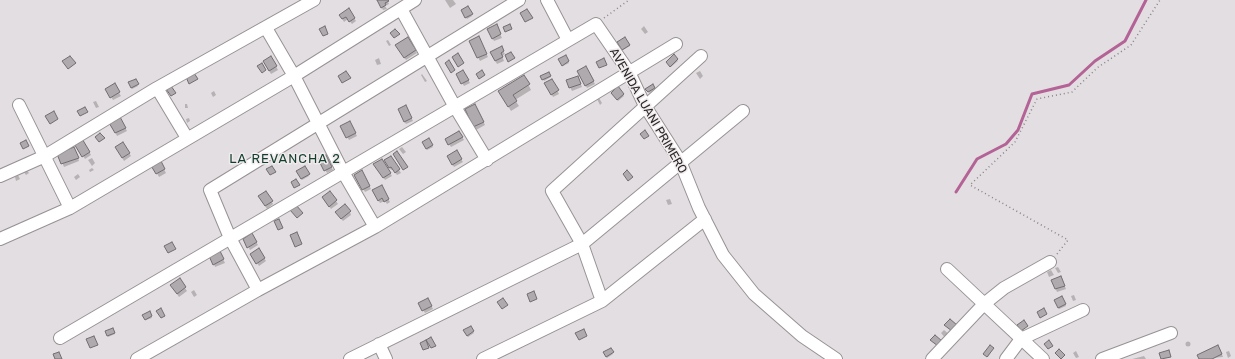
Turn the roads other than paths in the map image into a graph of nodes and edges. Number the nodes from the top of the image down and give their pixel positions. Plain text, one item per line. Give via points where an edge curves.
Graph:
1 (314, 0) edge
2 (415, 0) edge
3 (519, 0) edge
4 (547, 0) edge
5 (401, 9) junction
6 (266, 28) junction
7 (568, 40) junction
8 (676, 44) dead end
9 (701, 56) dead end
10 (427, 57) junction
11 (629, 72) junction
12 (294, 76) junction
13 (157, 88) junction
14 (19, 105) dead end
15 (645, 106) junction
16 (455, 107) junction
17 (743, 111) dead end
18 (317, 124) junction
19 (187, 138) junction
20 (45, 156) junction
21 (487, 160) junction
22 (680, 161) junction
23 (343, 172) junction
24 (0, 176) edge
25 (70, 208) junction
26 (705, 219) junction
27 (375, 227) junction
28 (230, 238) junction
29 (0, 239) edge
30 (582, 244) junction
31 (1050, 262) road end
32 (947, 269) dead end
33 (258, 290) junction
34 (602, 301) junction
35 (984, 304) junction
36 (1083, 310) dead end
37 (1171, 333) dead end
38 (60, 338) dead end
39 (1021, 339) junction
40 (379, 344) junction
41 (137, 359) edge
42 (350, 359) edge
43 (386, 359) edge
44 (484, 359) edge
45 (836, 359) edge
46 (932, 359) edge
47 (1006, 359) edge
48 (1043, 359) edge
49 (1102, 359) edge

1 - 6 street
2 - 5 street
3 - 10 street
4 - 7 street
5 - 10 street
5 - 12 street
6 - 12 street
6 - 13 street
7 - 11 street, AVENIDA LUANI PRIMERO via 596,24
7 - 16 street
8 - 11 street
9 - 15 street
10 - 16 street
10 - 18 street
11 - 15 street, AVENIDA LUANI PRIMERO
11 - 21 street
12 - 18 street
12 - 19 street
13 - 19 street
13 - 20 street
14 - 20 street
15 - 22 street, AVENIDA LUANI PRIMERO
15 - 30 street via 552,191
16 - 21 street
16 - 23 street
17 - 22 street
18 - 23 street
18 - 28 street via 210,190
19 - 25 street
20 - 24 street
20 - 25 street
21 - 27 street
22 - 26 street, AVENIDA LUANI PRIMERO
22 - 30 street
23 - 27 street
23 - 28 street
25 - 29 street
26 - 34 street
26 - 45 street, AVENIDA LUANI PRIMERO via 723,255 754,294 802,336
27 - 33 street
28 - 33 street
28 - 38 street
30 - 34 street
30 - 40 street
31 - 35 street via 1004,288
32 - 35 street
33 - 41 street
34 - 44 street
35 - 39 street
35 - 46 street
36 - 39 street
37 - 49 street
39 - 47 street
39 - 48 street
40 - 42 street
40 - 43 street

